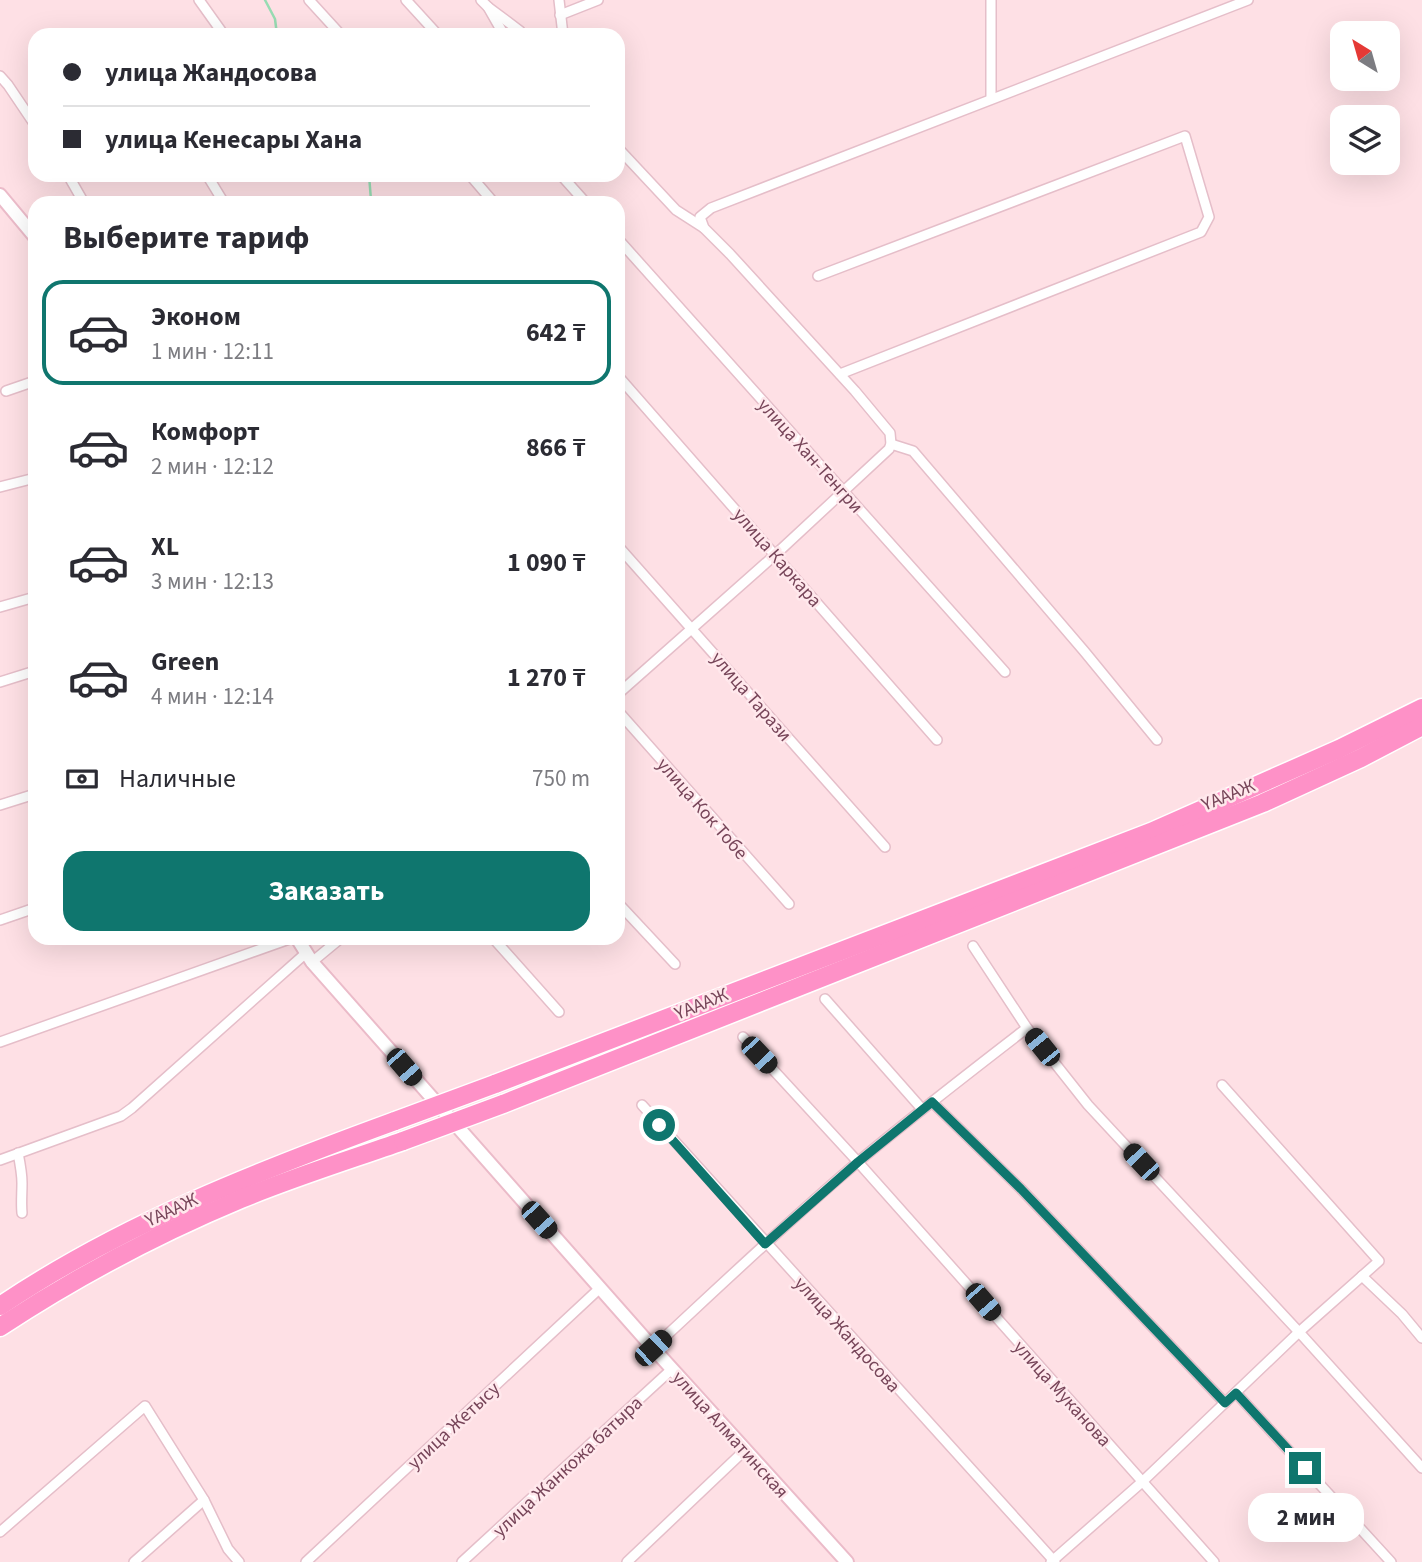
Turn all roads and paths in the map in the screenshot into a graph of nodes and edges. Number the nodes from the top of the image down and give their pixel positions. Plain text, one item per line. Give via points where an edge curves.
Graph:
1 (199, 0) edge
2 (309, 0) edge
3 (406, 0) edge
4 (559, 0) edge
5 (598, 0) edge
6 (992, 0) edge
7 (1248, 0) edge
8 (484, 4) edge
9 (1224, 5) edge
10 (560, 15) junction
11 (219, 28) edge
12 (335, 28) edge
13 (432, 28) edge
14 (499, 28) edge
15 (516, 28) edge
16 (562, 28) edge
17 (0, 76) edge
18 (991, 98) junction
19 (28, 115) edge
20 (625, 155) edge
21 (476, 182) edge
22 (567, 182) edge
23 (0, 195) edge
24 (488, 196) edge
25 (580, 196) edge
26 (704, 228) junction
27 (28, 229) edge
28 (625, 247) edge
29 (818, 276) dead end
30 (840, 374) junction
31 (28, 384) edge
32 (625, 384) edge
33 (6, 391) dead end
34 (891, 444) junction
35 (28, 480) edge
36 (0, 487) edge
37 (844, 492) junction
38 (625, 554) edge
39 (776, 554) junction
40 (28, 599) edge
41 (0, 607) edge
42 (692, 627) junction
43 (1005, 672) dead end
44 (28, 673) edge
45 (0, 682) edge
46 (625, 688) edge
47 (1422, 708) edge
48 (625, 719) edge
49 (1422, 726) edge
50 (937, 740) dead end
51 (1157, 740) dead end
52 (28, 796) edge
53 (0, 806) edge
54 (886, 847) dead end
55 (789, 904) dead end
56 (28, 910) edge
57 (625, 910) edge
58 (0, 920) edge
59 (275, 945) edge
60 (300, 945) edge
61 (330, 945) edge
62 (499, 945) edge
63 (973, 946) dead end
64 (309, 958) junction
65 (675, 964) dead end
66 (825, 999) dead end
67 (559, 1012) dead end
68 (1027, 1028) junction
69 (743, 1037) dead end
70 (0, 1042) edge
71 (1222, 1085) dead end
72 (932, 1102) junction
73 (642, 1105) dead end
74 (922, 1109) junction
75 (18, 1153) junction
76 (0, 1160) edge
77 (858, 1162) junction
78 (22, 1213) dead end
79 (765, 1244) junction
80 (1362, 1276) junction
81 (600, 1288) junction
82 (0, 1306) edge
83 (0, 1327) edge
84 (1299, 1332) junction
85 (1422, 1338) edge
86 (653, 1348) junction
87 (672, 1369) junction
88 (1236, 1393) junction
89 (1225, 1403) junction
90 (745, 1450) junction
91 (1422, 1468) edge
92 (1142, 1482) junction
93 (204, 1500) junction
94 (0, 1532) edge
95 (1053, 1561) edge
96 (134, 1562) edge
97 (239, 1562) edge
98 (306, 1562) edge
99 (463, 1562) edge
100 (627, 1562) edge
101 (847, 1562) edge
102 (1214, 1562) edge
103 (1391, 1562) edge

1 - 11 street
2 - 12 street
3 - 13 street
4 - 10 street
5 - 10 street
6 - 18 street
7 - 9 street
8 - 14 street
8 - 15 street
9 - 18 street
10 - 16 street
17 - 19 street
18 - 26 street via 711,208 700,217
20 - 26 street via 677,210
21 - 24 street
22 - 25 street
23 - 27 street
26 - 30 street
28 - 37 street, улица Хан-Тенгри
29 - 30 street via 1185,136 1209,217 1202,232
30 - 34 street via 890,433
31 - 33 street
32 - 39 street, улица Каркара
34 - 37 street
34 - 51 street via 913,452
35 - 36 street
37 - 39 street
37 - 43 street, улица Хан-Тенгри
38 - 42 street, улица Тарази
39 - 42 street
39 - 50 street, улица Каркара
40 - 41 street
42 - 46 street
42 - 54 street, улица Тарази
44 - 45 street
47 - 82 highway, ҮАААЖ, bridge via 1339,750 1151,832 175,1208 99,1246
48 - 55 street, улица Кок Тобе
49 - 83 highway, ҮАААЖ, bridge via 1263,803 503,1104 243,1199 123,1255
52 - 53 street
56 - 58 street
57 - 65 street
59 - 70 street
60 - 64 street, улица Алматинская
61 - 64 street
62 - 67 street
63 - 68 street
64 - 75 street via 127,1112
64 - 81 street, улица Алматинская
66 - 74 street
68 - 72 street
68 - 84 street via 1088,1105
69 - 77 street, улица Муканова
71 - 80 street via 1379,1261
72 - 74 street
72 - 89 street
73 - 79 street, улица Жандосова
74 - 77 street
75 - 76 street
75 - 78 street
77 - 79 street
77 - 92 street, улица Муканова
79 - 86 street
79 - 95 street, улица Жандосова
80 - 84 street
80 - 85 street
81 - 86 street, улица Алматинская
81 - 98 street, улица Жетысу
84 - 88 street
84 - 91 street
86 - 87 street, улица Алматинская
87 - 90 street, улица Алматинская
87 - 99 street, улица Жанкожа батыра
88 - 89 street
88 - 103 street
89 - 92 street
90 - 100 street
90 - 101 street, улица Алматинская
92 - 95 street
92 - 102 street, улица Муканова
93 - 94 street via 145,1406
93 - 96 street
93 - 97 street

